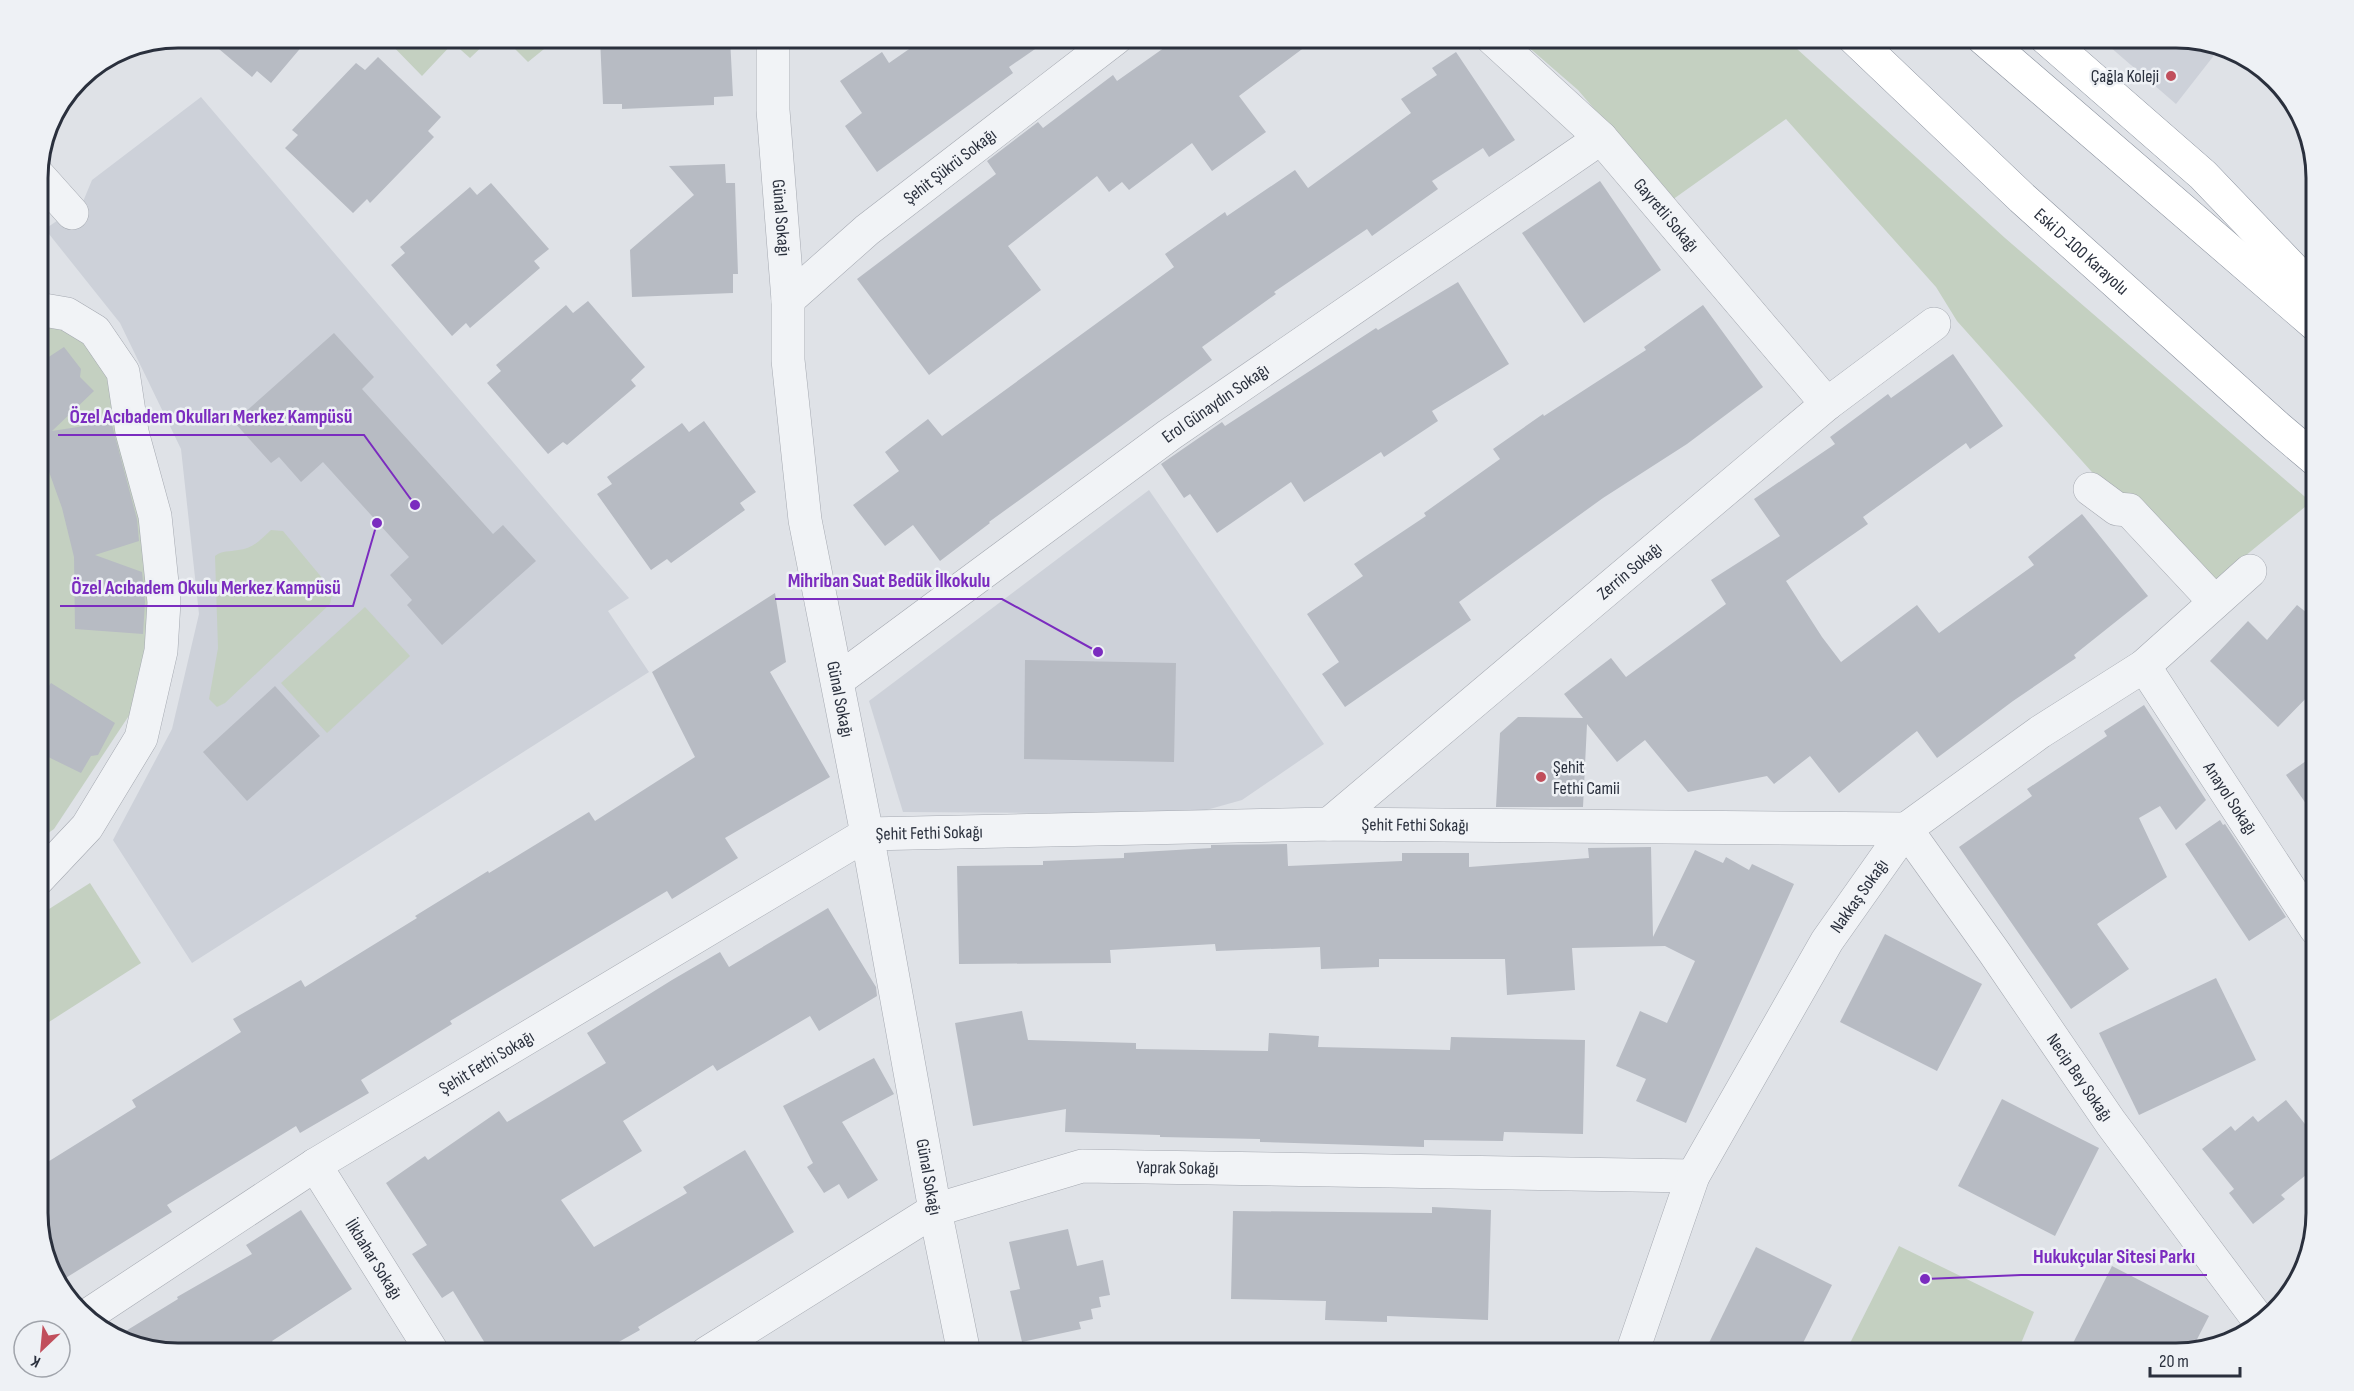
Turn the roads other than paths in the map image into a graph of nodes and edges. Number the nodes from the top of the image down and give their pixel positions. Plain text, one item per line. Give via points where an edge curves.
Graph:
1 (773, 48) edge
2 (1103, 48) edge
3 (1503, 48) edge
4 (1859, 48) edge
5 (1864, 48) edge
6 (1995, 48) edge
7 (2057, 48) edge
8 (2079, 48) edge
9 (1885, 68) junction
10 (1601, 138) junction
11 (2203, 175) junction
12 (48, 186) edge
13 (72, 213) dead end
14 (2306, 283) edge
15 (788, 300) junction
16 (48, 311) edge
17 (2306, 316) edge
18 (1934, 324) dead end
19 (1827, 404) junction
20 (2306, 451) edge
21 (2090, 489) dead end
22 (2250, 571) dead end
23 (2216, 602) junction
24 (2144, 666) junction
25 (838, 680) junction
26 (1329, 825) junction
27 (1906, 829) junction
28 (867, 834) junction
29 (48, 868) edge
30 (2306, 913) edge
31 (315, 1165) junction
32 (1694, 1176) junction
33 (934, 1210) junction
34 (94, 1311) edge
35 (2255, 1316) edge
36 (427, 1343) edge
37 (723, 1343) edge
38 (962, 1343) edge
39 (1636, 1343) edge

1 - 15 street, Günal Sokağı via 773,110
2 - 15 street, Şehit Şükrü Sokağı via 867,230
3 - 10 street, Gayretli Sokağı
4 - 9 highway
5 - 9 highway, Eski D-100 Karayolu
6 - 17 highway
7 - 11 highway
8 - 11 highway
9 - 20 highway, Eski D-100 Karayolu via 2022,198
10 - 19 street, Gayretli Sokağı
10 - 25 street, Erol Günaydın Sokağı via 1169,435
11 - 14 highway
12 - 13 street
15 - 25 street, Günal Sokağı via 788,360 805,520
16 - 29 street via 68,314 95,331 123,372 132,432 155,516 164,602 162,651 141,738 87,827
18 - 19 street, Zerrin Sokağı
19 - 26 street, Zerrin Sokağı
21 - 23 street via 2118,509 2129,510
22 - 23 street, Nakkaş Sokağı
23 - 24 street, Nakkaş Sokağı
24 - 27 street, Nakkaş Sokağı via 2040,732
24 - 30 street, Anayol Sokağı
25 - 28 street, Günal Sokağı
26 - 27 street, Şehit Fethi Sokağı
26 - 28 street, Şehit Fethi Sokağı
27 - 32 street, Nakkaş Sokağı via 1827,941
27 - 35 street, Necip Bey Sokağı via 2111,1123
28 - 31 street, Şehit Fethi Sokağı
28 - 33 street, Günal Sokağı
31 - 34 street, Şehit Fethi Sokağı
31 - 36 street, İlkbahar Sokağı
32 - 33 street, Yaprak Sokağı via 1082,1166
32 - 39 street, Nakkaş Sokağı
33 - 37 street, Yaprak Sokağı
33 - 38 street, Günal Sokağı

